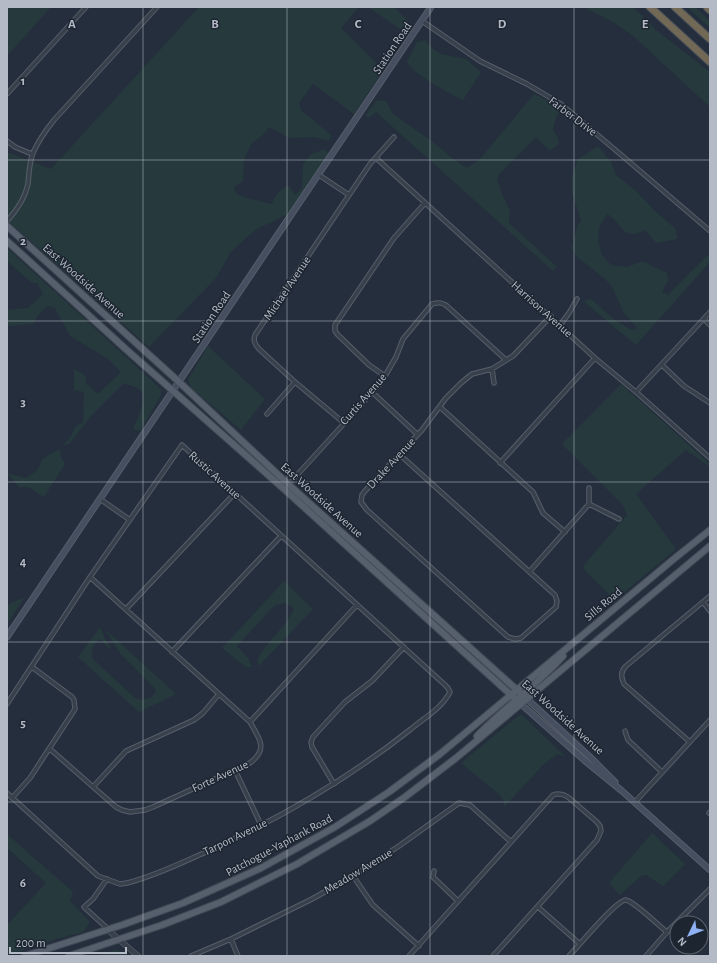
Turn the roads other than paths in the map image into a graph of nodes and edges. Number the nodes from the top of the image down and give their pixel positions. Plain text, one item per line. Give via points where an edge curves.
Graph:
1 (86, 7) edge
2 (157, 7) edge
3 (431, 7) edge
4 (650, 7) edge
5 (675, 7) edge
6 (707, 7) edge
7 (710, 10) edge
8 (422, 21) junction
9 (710, 39) edge
10 (710, 62) edge
11 (7, 94) edge
12 (394, 137) dead end
13 (7, 141) edge
14 (32, 154) junction
15 (376, 158) junction
16 (319, 175) junction
17 (349, 195) junction
18 (425, 203) junction
19 (7, 221) edge
20 (7, 226) edge
21 (710, 231) edge
22 (7, 241) edge
23 (578, 299) dead end
24 (710, 312) edge
25 (551, 316) junction
26 (704, 319) junction
27 (560, 325) junction
28 (710, 325) edge
29 (595, 358) junction
30 (506, 360) junction
31 (662, 365) junction
32 (492, 369) junction
33 (385, 376) junction
34 (178, 381) junction
35 (295, 382) junction
36 (494, 383) dead end
37 (172, 390) junction
38 (372, 392) junction
39 (636, 392) junction
40 (710, 403) edge
41 (440, 407) junction
42 (267, 414) dead end
43 (344, 422) junction
44 (417, 434) junction
45 (399, 454) junction
46 (710, 458) edge
47 (500, 463) junction
48 (286, 486) junction
49 (589, 488) dead end
50 (235, 493) junction
51 (100, 499) junction
52 (589, 504) junction
53 (619, 519) dead end
54 (130, 520) junction
55 (710, 530) edge
56 (565, 532) junction
57 (281, 536) junction
58 (710, 546) edge
59 (530, 571) junction
60 (90, 577) junction
61 (710, 596) edge
62 (703, 602) junction
63 (357, 605) junction
64 (126, 609) junction
65 (710, 611) edge
66 (7, 637) edge
67 (404, 647) junction
68 (172, 652) junction
69 (32, 668) junction
70 (444, 684) joint
71 (519, 692) junction
72 (219, 694) junction
73 (516, 699) junction
74 (527, 699) junction
75 (7, 704) edge
76 (710, 720) edge
77 (250, 722) junction
78 (625, 731) dead end
79 (690, 742) junction
80 (50, 748) junction
81 (235, 770) junction
82 (662, 772) junction
83 (334, 784) junction
84 (93, 787) junction
85 (622, 790) junction
86 (7, 792) edge
87 (12, 798) junction
88 (635, 802) junction
89 (261, 825) junction
90 (511, 842) junction
91 (710, 870) edge
92 (434, 871) dead end
93 (353, 876) junction
94 (107, 879) junction
95 (710, 889) edge
96 (458, 901) junction
97 (538, 907) junction
98 (108, 930) junction
99 (667, 932) junction
100 (120, 940) junction
101 (231, 940) junction
102 (580, 944) junction
103 (419, 946) junction
104 (25, 956) edge
105 (69, 956) edge
106 (138, 956) edge
107 (191, 956) edge
108 (238, 956) edge
109 (409, 956) edge
110 (493, 956) edge
111 (570, 956) edge
112 (646, 956) edge

1 - 11 street
2 - 14 street via 49,126
3 - 8 main road, Station Road
4 - 10 highway
5 - 9 highway
6 - 7 highway
8 - 16 main road, Station Road
8 - 21 street, Farber Drive via 480,61 561,104
12 - 15 street, Michael Avenue
13 - 14 street
14 - 19 street via 26,191 17,210
15 - 17 street, Michael Avenue
15 - 18 street, Harrison Avenue
16 - 17 street
16 - 34 main road, Station Road
17 - 35 street, Michael Avenue via 255,335 255,344
18 - 25 street, Harrison Avenue
18 - 33 street via 394,238 335,325 338,336
20 - 34 main road, East Woodside Avenue
22 - 37 main road, East Woodside Avenue
23 - 27 street
24 - 26 street
25 - 27 street, Harrison Avenue
25 - 30 street, Drake Avenue via 514,356
26 - 28 street
26 - 31 street
27 - 29 street, Harrison Avenue
29 - 39 street, Harrison Avenue
29 - 47 street
30 - 32 street, Drake Avenue
30 - 33 street, Curtis Avenue via 451,310 438,302 432,304 403,339
31 - 39 street
31 - 40 street via 684,386
32 - 36 street
32 - 41 street, Drake Avenue via 472,374
33 - 38 street, Curtis Avenue
34 - 37 main road, Station Road
34 - 48 main road, East Woodside Avenue
35 - 42 street
35 - 43 street, Michael Avenue
37 - 48 main road, East Woodside Avenue
37 - 51 main road, Station Road
38 - 43 street, Curtis Avenue
38 - 44 street
39 - 46 street, Harrison Avenue
41 - 44 street, Drake Avenue
41 - 47 street
43 - 48 street, Curtis Avenue
44 - 45 street, Drake Avenue
45 - 59 street
45 - 59 street, Drake Avenue via 362,495 361,502 508,637 515,639 521,638 556,607 555,596
47 - 56 street via 533,492 543,513
48 - 71 main road, East Woodside Avenue
48 - 73 main road, East Woodside Avenue
49 - 52 street
50 - 54 street, Rustic Avenue via 182,445
50 - 57 street, Rustic Avenue
50 - 64 street
51 - 54 street
51 - 66 main road, Station Road
52 - 53 street
52 - 56 street
54 - 60 street, Rustic Avenue
55 - 71 main road, Sills Road via 576,641
56 - 59 street
57 - 63 street, Rustic Avenue
57 - 68 street
58 - 74 main road, Sills Road
60 - 64 street, Forte Avenue
60 - 69 street, Rustic Avenue
61 - 62 street
62 - 65 street
62 - 79 street via 626,666 621,674 624,684
63 - 67 street, Rustic Avenue
63 - 77 street
64 - 68 street, Forte Avenue
67 - 70 street, Rustic Avenue
67 - 83 street via 372,681 345,702 313,737 312,747
68 - 72 street, Forte Avenue
69 - 75 street, Rustic Avenue
69 - 80 street via 72,697 76,704 73,714
70 - 83 street, Tarpon Avenue via 450,692 442,704 384,750
71 - 73 main road, Sills Road
71 - 74 main road, East Woodside Avenue
72 - 77 street, Forte Avenue
72 - 84 street via 194,720 126,751
73 - 74 main road, Sills Road
73 - 85 main road, East Woodside Avenue
73 - 98 main road, Patchogue-Yaphank Road via 372,804 317,838 223,887
73 - 100 main road, Patchogue-Yaphank Road via 471,746 388,809 334,843 221,902
74 - 85 main road, East Woodside Avenue via 590,756
76 - 79 street
77 - 81 street, Forte Avenue via 262,745 261,752 250,763
78 - 82 street via 628,740
79 - 82 street
80 - 84 street, Forte Avenue
80 - 87 street via 30,778
81 - 84 street, Forte Avenue via 153,808 138,812 116,807
81 - 89 street
82 - 88 street
83 - 89 street, Tarpon Avenue
85 - 88 main road, East Woodside Avenue
86 - 87 street, Tarpon Avenue
87 - 94 street, Tarpon Avenue via 98,876
88 - 91 main road, East Woodside Avenue
89 - 94 street, Tarpon Avenue via 173,867 132,882 120,884
90 - 93 street, Meadow Avenue via 470,805 459,803
90 - 96 street
90 - 97 street via 553,795 558,793 568,797 600,826 601,831 597,840
92 - 96 street via 433,877
93 - 101 street, Meadow Avenue
93 - 103 street via 373,905
94 - 98 street via 84,907
95 - 99 street
96 - 103 street
97 - 102 street
97 - 110 street
98 - 100 street
98 - 104 main road, Patchogue-Yaphank Road
99 - 102 street via 627,900 612,908
99 - 112 street
100 - 105 main road, Patchogue-Yaphank Road
100 - 106 street
101 - 107 street, Meadow Avenue
101 - 108 street
102 - 111 street
103 - 109 street

